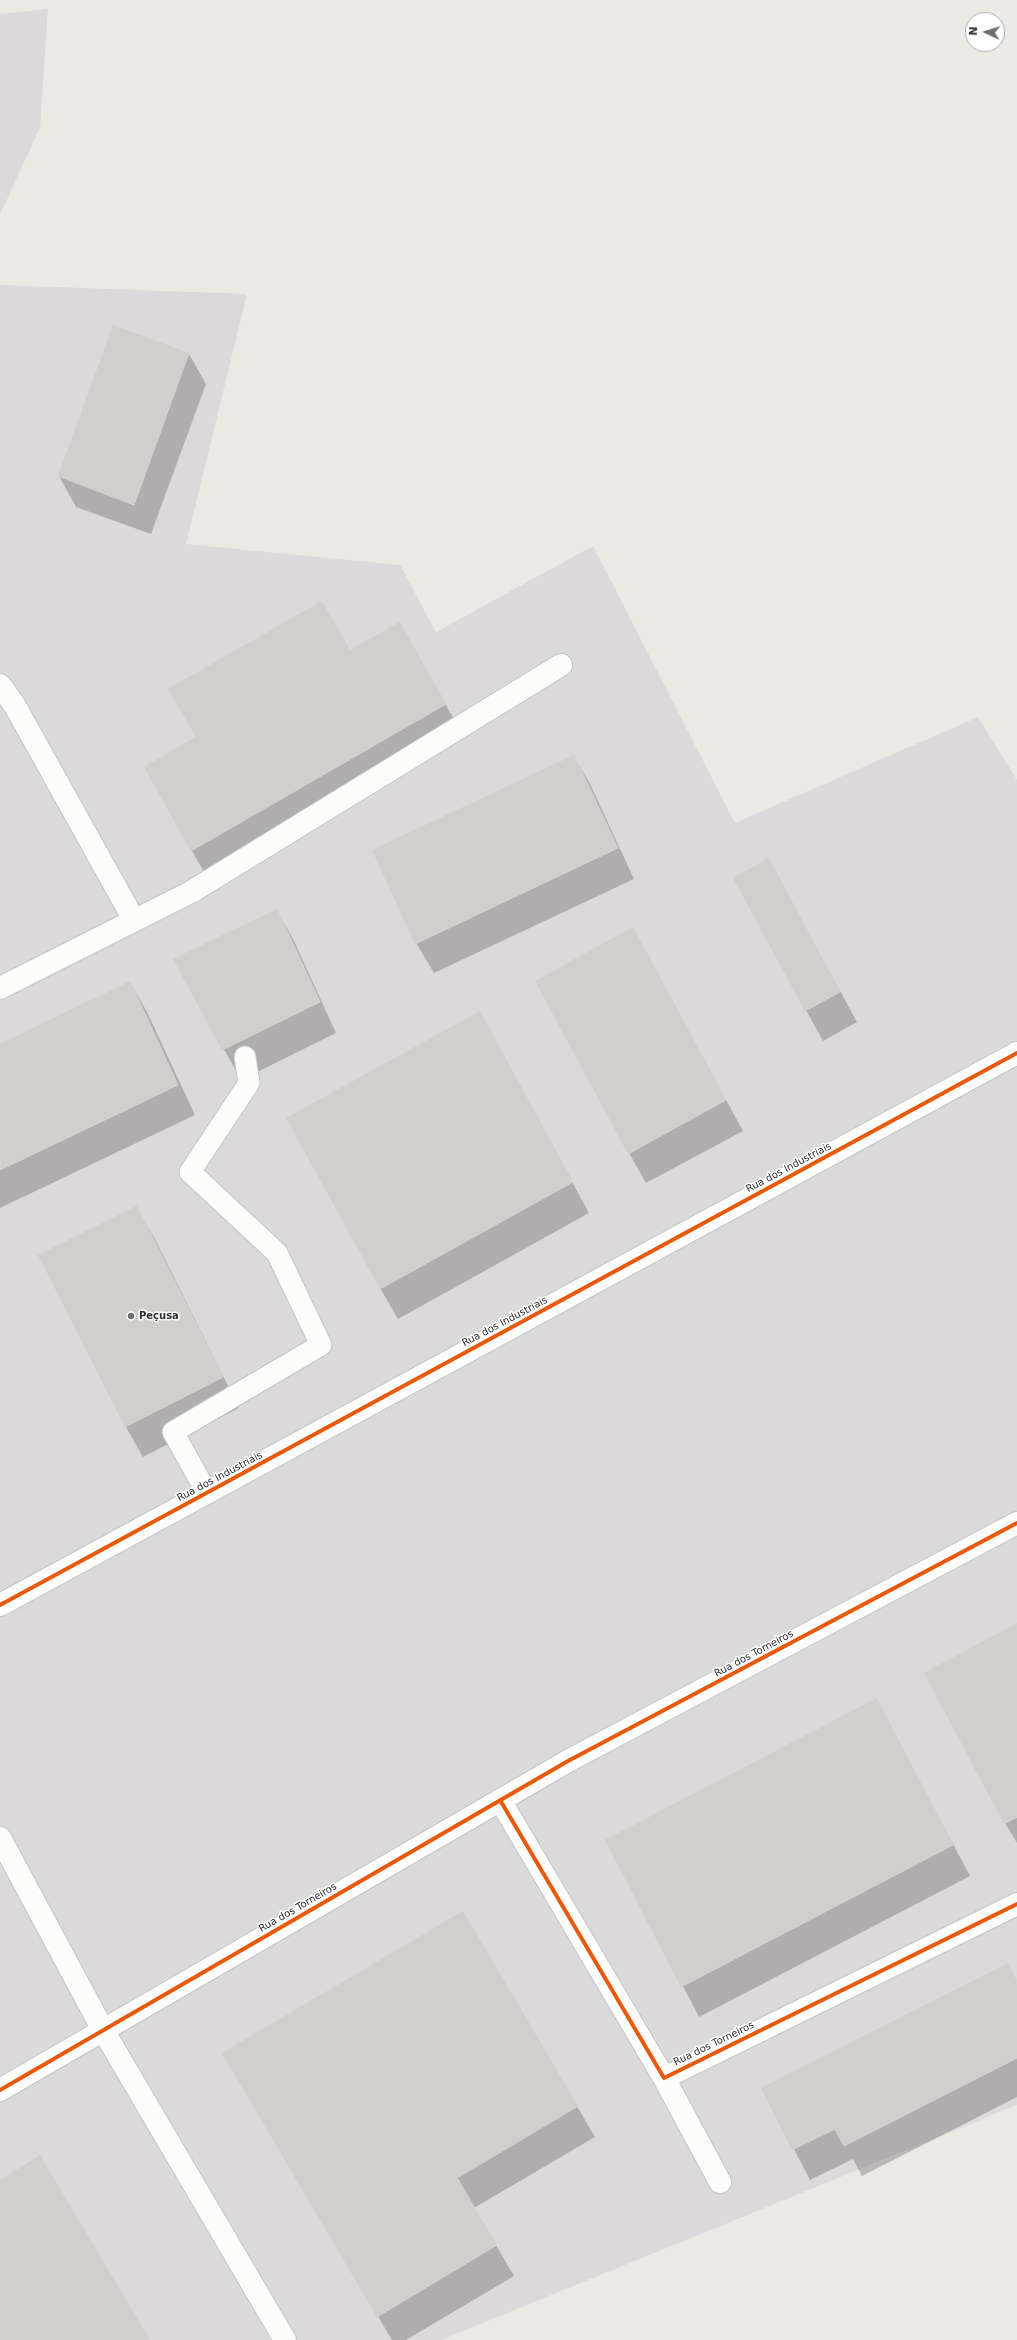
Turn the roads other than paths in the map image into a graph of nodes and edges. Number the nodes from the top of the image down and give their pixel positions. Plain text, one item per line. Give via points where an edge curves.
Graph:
1 (561, 665) dead end
2 (0, 686) edge
3 (134, 920) junction
4 (0, 988) edge
5 (1017, 1053) edge
6 (245, 1057) dead end
7 (207, 1493) junction
8 (1017, 1523) edge
9 (0, 1605) edge
10 (500, 1800) junction
11 (0, 1838) edge
12 (1017, 1904) edge
13 (103, 2030) junction
14 (664, 2078) junction
15 (0, 2090) edge
16 (720, 2182) dead end
17 (285, 2340) edge

1 - 3 street via 191,892
2 - 3 street via 16,706
3 - 4 street
5 - 7 street, Rua dos Industriais
6 - 7 lane via 249,1083 190,1172 277,1254 321,1345 173,1432
7 - 9 street, Rua dos Industriais
8 - 10 street, Rua dos Torneiros
10 - 13 street, Rua dos Torneiros
10 - 14 street
11 - 13 street
12 - 14 street, Rua dos Torneiros
13 - 15 street, Rua dos Torneiros
13 - 17 street
14 - 16 street

